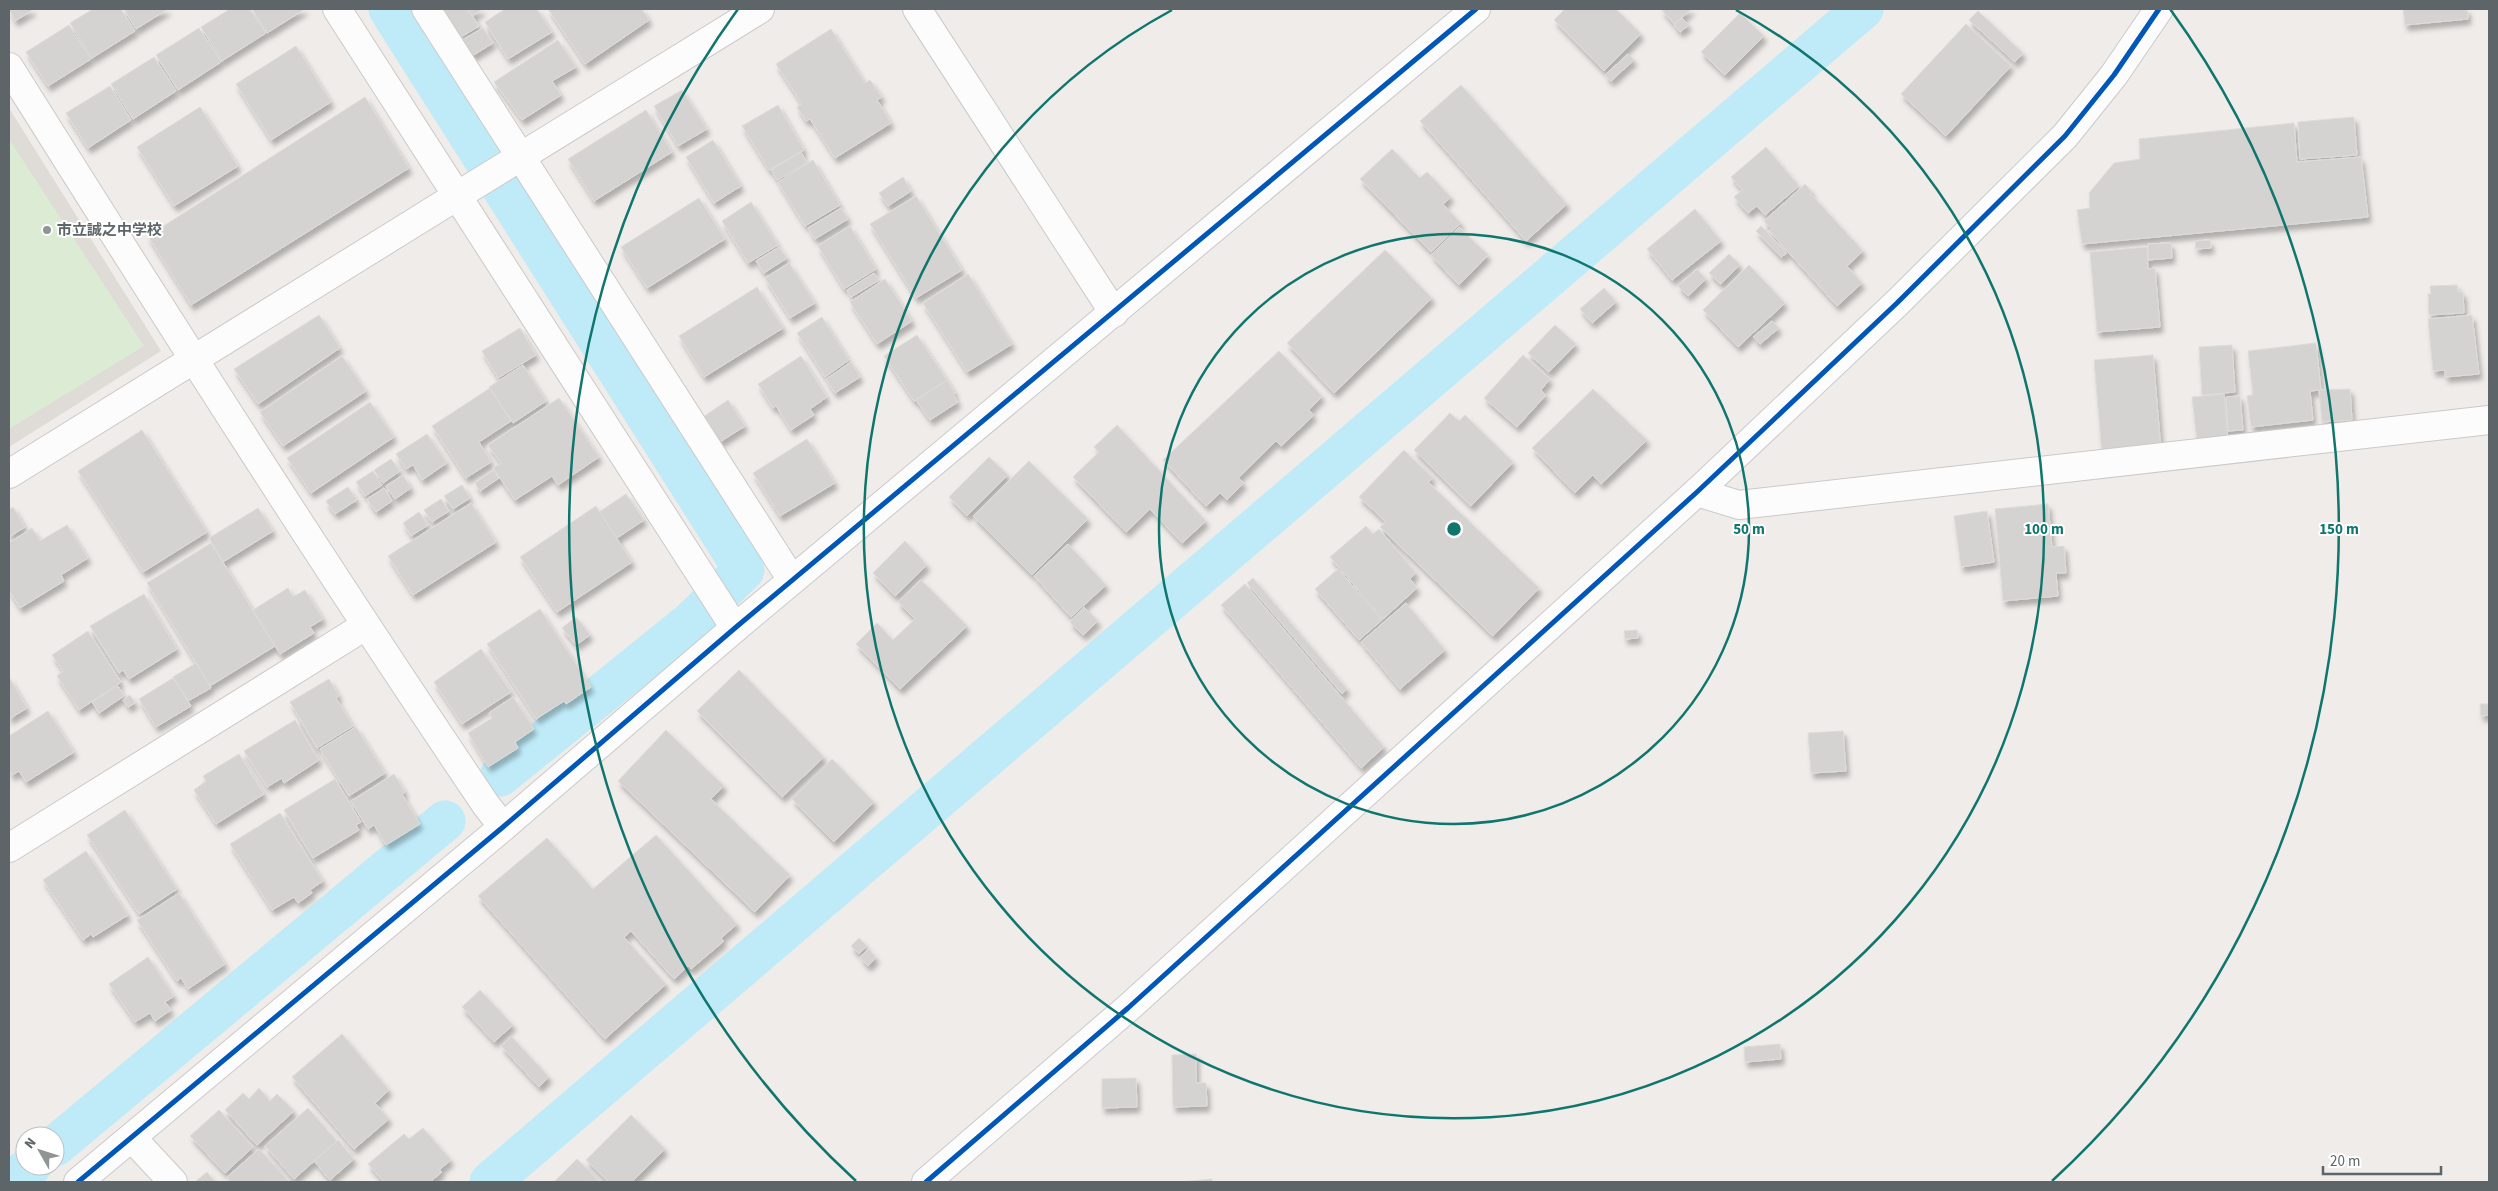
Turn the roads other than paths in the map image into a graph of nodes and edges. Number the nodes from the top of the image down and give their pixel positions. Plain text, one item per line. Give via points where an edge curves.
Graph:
1 (337, 9) edge
2 (426, 9) edge
3 (760, 9) edge
4 (917, 9) edge
5 (2159, 9) edge
6 (1470, 11) edge
7 (9, 67) edge
8 (515, 158) junction
9 (467, 189) junction
10 (1114, 313) junction
11 (192, 360) junction
12 (2489, 420) edge
13 (9, 474) edge
14 (1697, 492) junction
15 (792, 580) junction
16 (721, 607) junction
17 (365, 626) junction
18 (503, 827) junction
19 (9, 848) edge
20 (132, 1138) junction
21 (78, 1182) edge
22 (173, 1182) edge
23 (926, 1182) edge

1 - 9 street
2 - 8 street
3 - 8 street
4 - 10 street
5 - 14 street via 2114,75 2065,136 1897,303
6 - 10 street
7 - 11 street
8 - 9 street
8 - 15 street
9 - 11 street
9 - 16 street
10 - 15 street
11 - 13 street
11 - 17 street
12 - 14 street via 1739,505
14 - 23 street via 1135,1001
15 - 16 street
16 - 18 street
17 - 18 street
17 - 19 street
18 - 20 street
20 - 21 street
20 - 22 street

